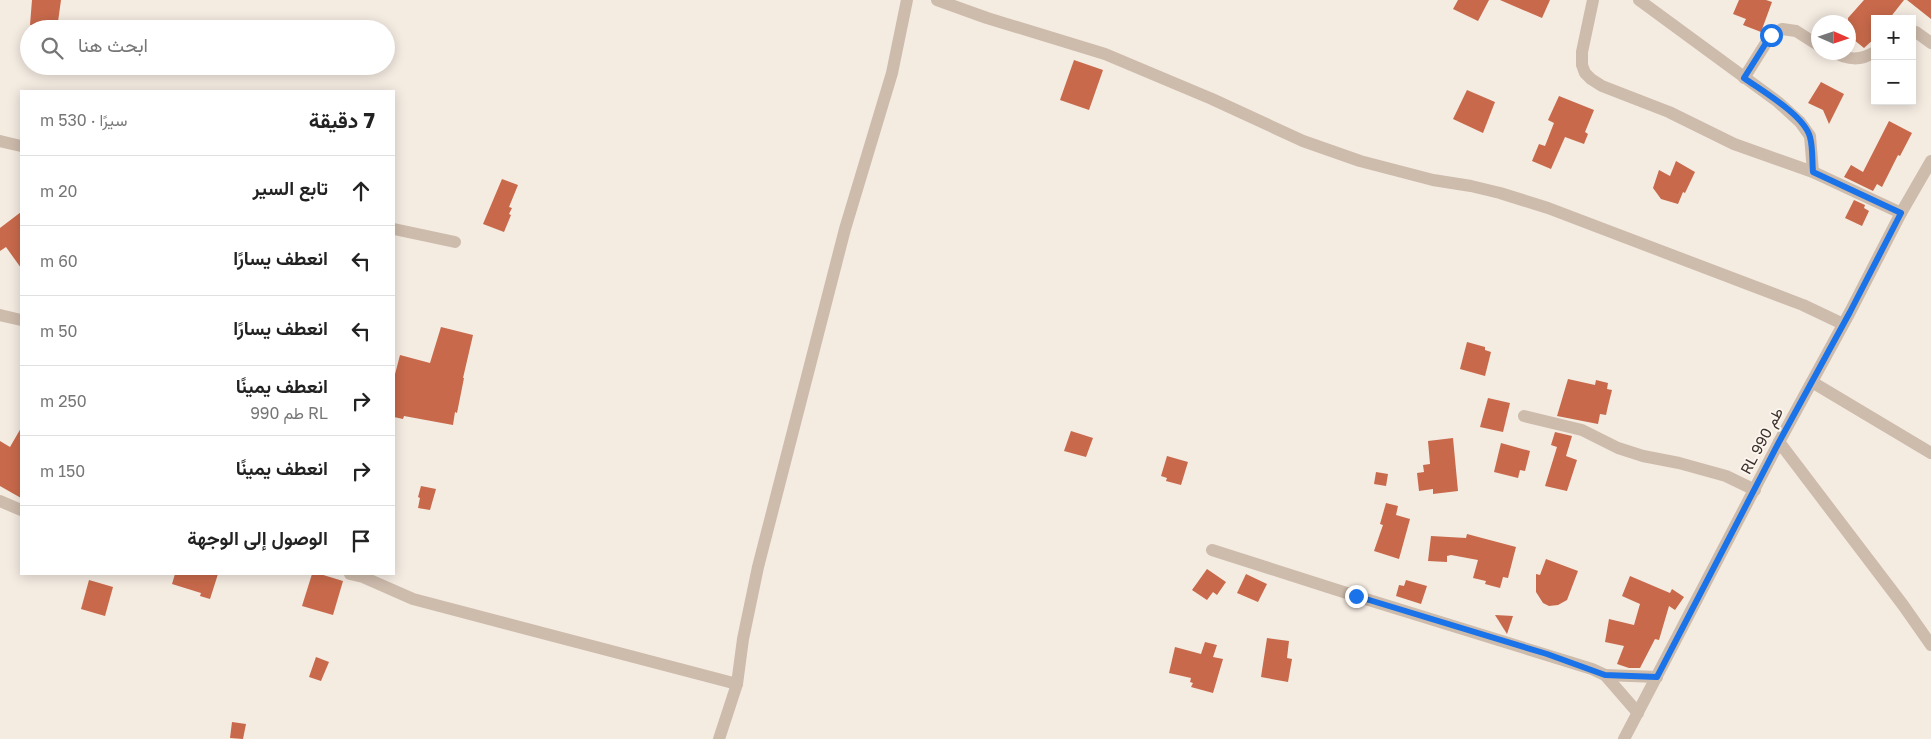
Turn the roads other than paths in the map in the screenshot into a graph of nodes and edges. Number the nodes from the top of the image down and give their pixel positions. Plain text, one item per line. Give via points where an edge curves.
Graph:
1 (907, 0) edge
2 (937, 0) edge
3 (1593, 0) edge
4 (1639, 0) edge
5 (1916, 34) edge
6 (1811, 41) edge
7 (1931, 43) edge
8 (1871, 53) edge
9 (1856, 58) edge
10 (1744, 78) junction
11 (0, 141) edge
12 (20, 146) edge
13 (1931, 160) edge
14 (1813, 172) junction
15 (1901, 213) junction
16 (395, 229) edge
17 (455, 242) dead end
18 (0, 315) edge
19 (20, 320) edge
20 (1843, 324) junction
21 (1812, 382) junction
22 (1524, 416) dead end
23 (1779, 442) junction
24 (1931, 453) edge
25 (1755, 490) junction
26 (0, 501) edge
27 (20, 510) edge
28 (1212, 550) dead end
29 (355, 575) edge
30 (1931, 645) edge
31 (1605, 675) junction
32 (1657, 677) junction
33 (737, 684) junction
34 (1638, 713) junction
35 (719, 739) edge
36 (1624, 739) edge

1 - 33 street via 892,73 845,229 758,567
2 - 20 street via 1105,54 1303,141 1360,161 1433,180 1490,190 1548,208 1803,305
3 - 14 street via 1582,52 1582,66 1591,79 1734,144
4 - 10 street
5 - 7 street
6 - 10 street via 1796,31 1782,29 1771,35
8 - 9 street
10 - 14 street via 1800,122 1810,136
11 - 12 street
13 - 15 street, RL طم 990
14 - 15 street
15 - 20 street, RL طم 990
16 - 17 street
18 - 19 street
20 - 21 street, RL طم 990
21 - 23 street, RL طم 990
21 - 24 street
22 - 25 street via 1582,430 1643,456 1726,476
23 - 25 street, RL طم 990
23 - 30 street
25 - 32 street, RL طم 990
26 - 27 street
28 - 31 street
29 - 33 street via 413,598
31 - 32 street
31 - 34 street
32 - 34 street, RL طم 990
33 - 35 street
34 - 36 street, RL طم 990

